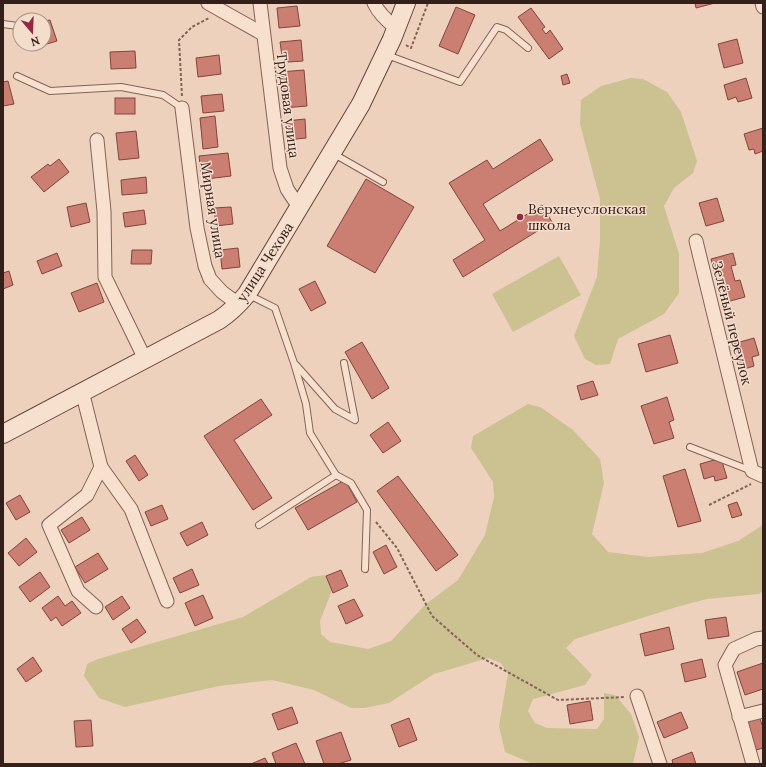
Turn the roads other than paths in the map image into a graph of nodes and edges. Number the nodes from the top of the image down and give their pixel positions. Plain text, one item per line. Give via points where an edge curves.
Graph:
1 (208, 3) edge
2 (260, 3) edge
3 (374, 3) edge
4 (406, 3) edge
5 (762, 3) edge
6 (763, 6) edge
7 (263, 34) junction
8 (391, 41) junction
9 (528, 48) dead end
10 (17, 76) dead end
11 (182, 108) joint
12 (96, 140) dead end
13 (332, 153) junction
14 (383, 182) dead end
15 (299, 207) junction
16 (696, 241) dead end
17 (243, 299) junction
18 (146, 359) junction
19 (294, 363) junction
20 (344, 363) dead end
21 (82, 392) junction
22 (3, 434) edge
23 (690, 447) dead end
24 (101, 467) junction
25 (759, 474) edge
26 (336, 475) junction
27 (259, 525) dead end
28 (365, 569) dead end
29 (167, 601) dead end
30 (96, 607) dead end
31 (763, 638) edge
32 (637, 696) road end
33 (763, 711) edge
34 (740, 717) junction
35 (660, 764) edge
36 (753, 764) edge

1 - 7 street
2 - 7 street, Трудовая улица
3 - 8 street via 385,20
4 - 8 street, улица Чехова
5 - 6 street
7 - 15 street, Трудовая улица via 280,168 287,189
8 - 9 lane via 460,82 497,27 506,30
8 - 13 street, улица Чехова via 361,104
10 - 11 lane via 50,91 121,87 164,96
11 - 17 street, Мирная улица via 197,228 205,266 210,279 222,292
12 - 18 street via 104,211 105,277
13 - 14 lane
13 - 15 street, улица Чехова
15 - 17 street, улица Чехова
16 - 25 street, Зелёный переулок
17 - 18 street, улица Чехова via 219,320
17 - 19 lane via 275,308
18 - 21 street, улица Чехова
19 - 20 lane via 336,409 355,420
19 - 26 lane via 306,404 310,432
21 - 22 street, улица Чехова
21 - 24 street
23 - 25 lane
24 - 29 street via 131,509
24 - 30 street via 87,495 49,525 78,591
26 - 27 lane
26 - 28 lane via 351,483 367,510
31 - 34 street via 734,648 725,665
32 - 35 street
33 - 34 street
34 - 36 street

